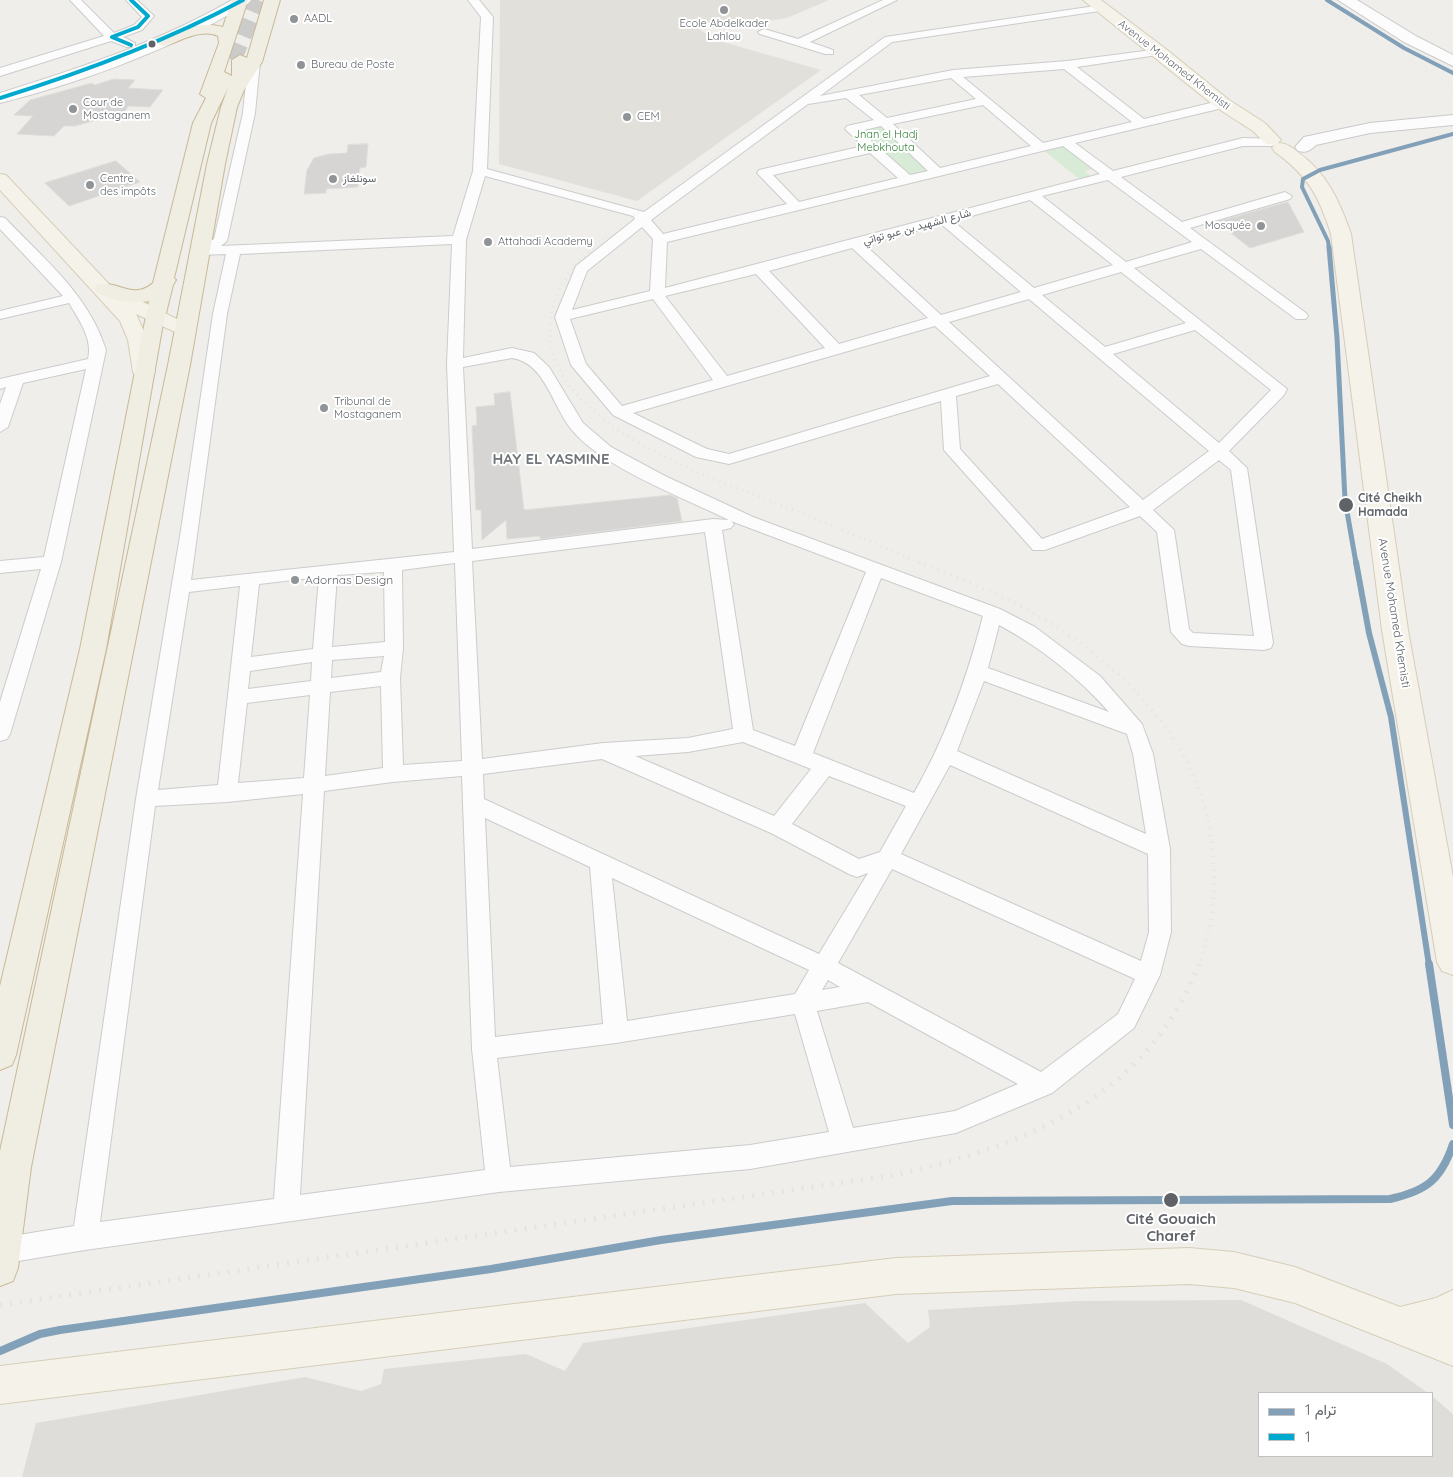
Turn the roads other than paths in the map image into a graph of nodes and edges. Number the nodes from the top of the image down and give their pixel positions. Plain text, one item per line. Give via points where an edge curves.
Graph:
1 (75, 0) edge
2 (220, 0) edge
3 (272, 0) edge
4 (473, 0) edge
5 (892, 0) edge
6 (1346, 0) edge
7 (135, 1) edge
8 (241, 1) edge
9 (1096, 4) edge
10 (764, 32) dead end
11 (112, 37) junction
12 (163, 42) junction
13 (799, 43) junction
14 (131, 45) junction
15 (829, 52) dead end
16 (1160, 52) junction
17 (239, 55) junction
18 (1453, 61) edge
19 (1067, 65) junction
20 (0, 72) edge
21 (953, 74) junction
22 (0, 87) edge
23 (848, 93) junction
24 (0, 98) edge
25 (985, 101) junction
26 (806, 102) junction
27 (1223, 104) junction
28 (1453, 120) edge
29 (884, 122) junction
30 (1142, 124) junction
31 (1065, 142) junction
32 (1286, 144) junction
33 (873, 148) junction
34 (1042, 148) junction
35 (480, 171) junction
36 (938, 172) junction
37 (1109, 176) junction
38 (0, 179) edge
39 (907, 179) junction
40 (1032, 195) junction
41 (1285, 196) dead end
42 (797, 207) junction
43 (943, 219) junction
44 (642, 220) junction
45 (0, 222) edge
46 (1179, 228) junction
47 (660, 239) junction
48 (460, 240) junction
49 (854, 243) junction
50 (1202, 244) junction
51 (234, 249) junction
52 (200, 252) junction
53 (1125, 268) junction
54 (759, 269) junction
55 (166, 280) junction
56 (104, 289) junction
57 (1032, 294) junction
58 (657, 295) junction
59 (73, 298) junction
60 (0, 315) edge
61 (156, 316) junction
62 (1301, 316) dead end
63 (562, 317) junction
64 (938, 321) junction
65 (1197, 325) junction
66 (186, 331) junction
67 (836, 350) junction
68 (1102, 353) junction
69 (95, 362) junction
70 (455, 364) junction
71 (144, 372) junction
72 (1000, 378) junction
73 (16, 380) junction
74 (723, 382) junction
75 (0, 384) edge
76 (948, 393) junction
77 (619, 412) junction
78 (0, 428) edge
79 (1219, 452) junction
80 (1144, 509) junction
81 (747, 521) junction
82 (712, 525) junction
83 (463, 554) junction
84 (52, 562) junction
85 (393, 565) junction
86 (0, 568) edge
87 (876, 569) junction
88 (328, 570) junction
89 (250, 580) junction
90 (181, 588) junction
91 (993, 613) junction
92 (394, 648) junction
93 (323, 654) junction
94 (241, 665) junction
95 (978, 671) junction
96 (390, 678) junction
97 (321, 685) junction
98 (237, 697) junction
99 (1135, 730) junction
100 (0, 734) edge
101 (744, 734) junction
102 (603, 750) junction
103 (946, 754) junction
104 (801, 756) junction
105 (825, 766) junction
106 (472, 768) junction
107 (393, 774) junction
108 (314, 785) junction
109 (227, 794) junction
110 (146, 799) junction
111 (474, 802) junction
112 (919, 803) junction
113 (778, 827) junction
114 (1159, 849) junction
115 (888, 858) junction
116 (600, 861) junction
117 (1453, 962) edge
118 (822, 966) junction
119 (1149, 975) junction
120 (871, 992) junction
121 (803, 1001) junction
122 (616, 1033) junction
123 (484, 1049) junction
124 (0, 1055) edge
125 (1043, 1085) junction
126 (844, 1141) junction
127 (499, 1180) junction
128 (286, 1211) junction
129 (84, 1237) junction
130 (1, 1257) edge
131 (1453, 1309) edge
132 (1400, 1326) junction
133 (1453, 1347) edge
134 (0, 1386) edge

1 - 11 street
2 - 14 main road
3 - 17 highway
4 - 35 street via 487,17
5 - 13 street
6 - 18 main road
7 - 11 street via 148,16 146,22
8 - 12 main road
8 - 17 highway
9 - 16 main road, Avenue Mohamed Khemisti
9 - 26 street via 889,39
10 - 13 street
11 - 14 street
11 - 20 street
12 - 17 highway via 192,32 221,32
12 - 24 main road via 75,75
13 - 15 street
14 - 22 main road
16 - 19 street
16 - 27 main road, Avenue Mohamed Khemisti
17 - 52 highway via 241,75 229,107
17 - 52 street via 249,113 220,241
17 - 55 highway via 202,123
19 - 21 street
19 - 30 street
21 - 23 street
21 - 25 street
23 - 26 street
23 - 29 street
25 - 29 street
25 - 34 street
26 - 44 street
27 - 30 street
27 - 32 main road, Avenue Mohamed Khemisti
28 - 32 main road via 1396,125
29 - 33 street via 851,130
29 - 36 street
30 - 31 street
31 - 34 street
31 - 37 street
32 - 37 street, شارع الشهيد بن عبو تواتي via 1243,142
32 - 117 main road, Avenue Mohamed Khemisti via 1328,195 1341,234 1395,630
33 - 39 street
33 - 42 street via 764,173
34 - 36 street
35 - 44 street via 638,213
35 - 48 street
36 - 39 street
37 - 40 street, شارع الشهيد بن عبو تواتي
37 - 46 street
38 - 56 main road
39 - 42 street
40 - 43 street, شارع الشهيد بن عبو تواتي
40 - 53 street
41 - 46 street
42 - 47 street
43 - 49 street, شارع الشهيد بن عبو تواتي
43 - 57 street
44 - 47 street
44 - 63 street via 581,269
45 - 59 street
46 - 50 street
47 - 58 street
48 - 51 street
48 - 70 street
49 - 54 street, شارع الشهيد بن عبو تواتي
49 - 64 street
50 - 53 street
50 - 62 street
51 - 52 street
51 - 90 street via 220,314
52 - 66 highway
53 - 57 street
53 - 65 street
54 - 58 street, شارع الشهيد بن عبو تواتي
54 - 67 street
55 - 56 highway via 160,290 140,297
55 - 61 highway
56 - 61 main road
56 - 71 main road via 130,320 138,340
57 - 64 street
57 - 68 street
58 - 63 street, شارع الشهيد بن عبو تواتي
58 - 74 street
59 - 60 street
59 - 69 street via 91,326 98,350
61 - 66 main road
61 - 71 highway
63 - 77 street via 579,365
64 - 67 street
64 - 72 street
65 - 68 street
65 - 79 street via 1279,389
66 - 130 highway via 14,1167
67 - 74 street
68 - 79 street
69 - 73 street
69 - 84 street
70 - 81 street via 512,353 530,356 544,370 577,426 605,451
70 - 83 street
71 - 124 highway via 93,649
72 - 76 street
72 - 80 street
73 - 75 street
73 - 78 street
74 - 77 street
76 - 77 street via 729,459 702,453
76 - 80 street via 952,450 1039,546
79 - 80 street
79 - 80 street via 1239,468 1264,643 1189,639 1180,632 1165,530
81 - 82 street
81 - 87 street
82 - 83 street
82 - 101 street
83 - 85 street
83 - 106 street
84 - 86 street
84 - 100 street
85 - 88 street
85 - 92 street
87 - 91 street
87 - 104 street
88 - 89 street
88 - 93 street
89 - 90 street
89 - 94 street
90 - 110 street
91 - 95 street
91 - 99 street via 1028,632 1093,681
92 - 93 street
92 - 96 street
93 - 94 street
93 - 97 street
94 - 98 street
95 - 99 street
95 - 103 street
96 - 97 street
96 - 107 street
97 - 98 street
97 - 108 street
98 - 109 street
99 - 114 street via 1143,754
101 - 102 street via 688,745
101 - 104 street
102 - 106 street
102 - 113 street
103 - 112 street
103 - 114 street
104 - 105 street
105 - 112 street
105 - 113 street
106 - 107 street
106 - 111 street
107 - 108 street
108 - 109 street
108 - 128 street
109 - 110 street
110 - 129 street
111 - 116 street
111 - 123 street
112 - 115 street
113 - 115 street via 857,868
114 - 119 street via 1160,932
115 - 118 street
115 - 119 street
116 - 118 street
116 - 122 street
118 - 120 street
118 - 121 street
119 - 125 street via 1126,1021
120 - 121 street
120 - 125 street
121 - 122 street
121 - 126 street
122 - 123 street
123 - 127 street
125 - 126 street via 956,1122
126 - 127 street via 750,1157
127 - 128 street
128 - 129 street
129 - 130 street
131 - 132 main road via 1444,1315
132 - 133 main road
132 - 134 main road via 1295,1285 1234,1270 1190,1266 1036,1270 896,1276

